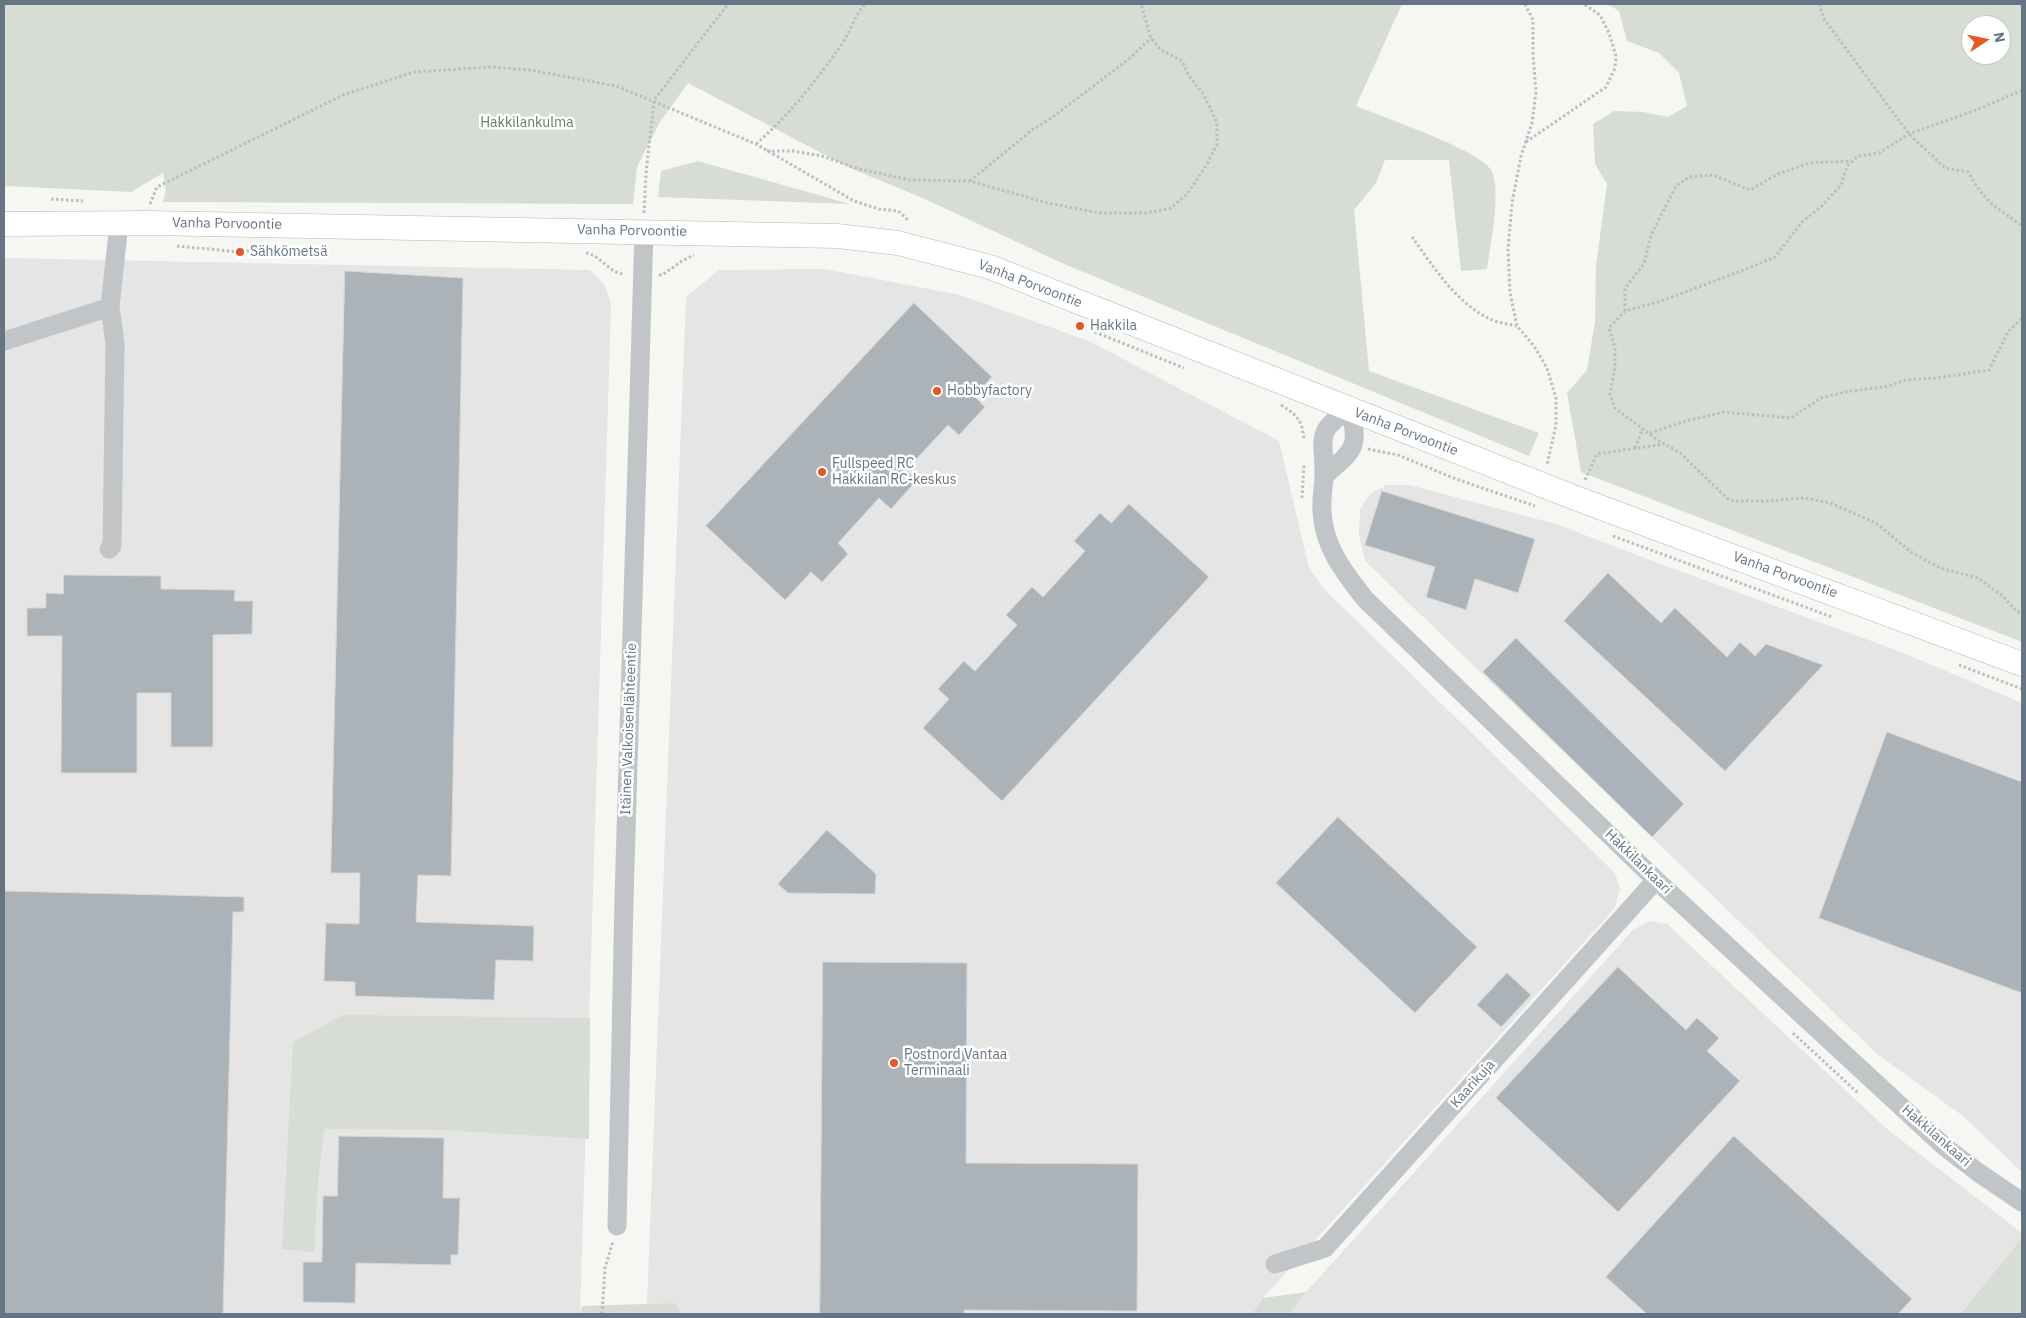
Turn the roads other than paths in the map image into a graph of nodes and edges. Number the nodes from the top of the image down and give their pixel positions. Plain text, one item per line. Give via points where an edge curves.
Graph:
1 (119, 223) junction
2 (4, 224) edge
3 (644, 231) junction
4 (110, 307) junction
5 (4, 341) edge
6 (1349, 410) junction
7 (1324, 476) junction
8 (109, 549) dead end
9 (2022, 664) edge
10 (1656, 880) junction
11 (2022, 1202) edge
12 (617, 1226) road end
13 (1275, 1264) dead end

1 - 2 main road, Vanha Porvoontie
1 - 3 main road, Vanha Porvoontie
1 - 4 street
3 - 6 main road, Vanha Porvoontie via 837,236 898,243 990,267
3 - 12 street, Itäinen Valkoisenlähteentie
4 - 5 street
4 - 8 street via 115,344 112,546
6 - 7 street, Hakkilankaari via 1334,419 1324,432
6 - 7 street via 1364,450 1348,453
6 - 9 main road, Vanha Porvoontie via 1540,496 1578,499
7 - 10 street, Hakkilankaari via 1322,512 1326,538 1337,563 1365,599
10 - 11 street, Hakkilankaari via 1945,1147
10 - 13 street, Kaarikuja via 1325,1248

